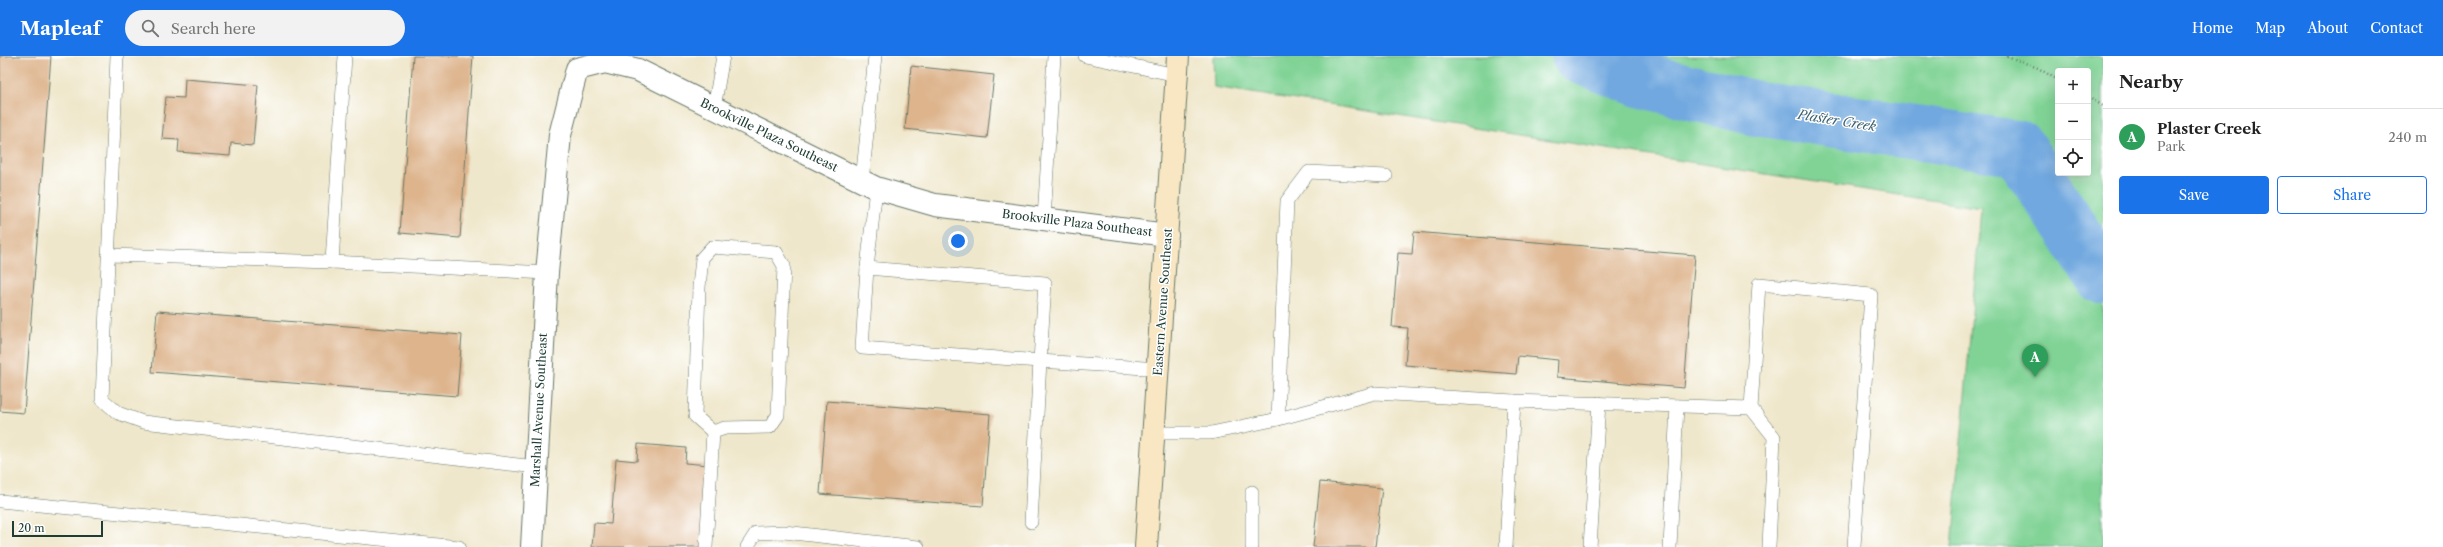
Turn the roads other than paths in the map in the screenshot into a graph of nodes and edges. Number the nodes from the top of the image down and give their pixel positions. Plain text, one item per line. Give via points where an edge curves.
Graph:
1 (117, 56) edge
2 (345, 56) edge
3 (723, 56) edge
4 (875, 56) edge
5 (1054, 56) edge
6 (1085, 56) edge
7 (1177, 66) edge
8 (714, 108) junction
9 (1386, 176) dead end
10 (869, 184) junction
11 (1044, 219) junction
12 (1167, 235) junction
13 (110, 255) junction
14 (332, 262) junction
15 (867, 268) junction
16 (547, 273) junction
17 (1040, 361) junction
18 (1159, 369) junction
19 (1514, 401) junction
20 (1599, 403) junction
21 (1677, 406) junction
22 (1751, 408) junction
23 (1278, 420) junction
24 (713, 432) junction
25 (1154, 433) junction
26 (536, 467) junction
27 (1252, 492) dead end
28 (0, 501) edge
29 (1031, 522) dead end
30 (459, 547) edge
31 (532, 547) edge
32 (706, 547) edge
33 (747, 547) edge
34 (918, 547) edge
35 (1146, 547) edge
36 (1252, 547) edge
37 (1506, 547) edge
38 (1590, 547) edge
39 (1670, 547) edge
40 (1768, 547) edge
41 (1854, 547) edge

1 - 13 lane
2 - 14 lane
3 - 8 lane
4 - 10 lane
5 - 11 lane
6 - 7 lane
7 - 12 main road, Eastern Avenue Southeast
8 - 10 street, Brookville Plaza Southeast
8 - 16 street, Brookville Plaza Southeast via 638,70 605,62 577,69 560,135
9 - 23 lane via 1309,172 1287,201
10 - 11 street, Brookville Plaza Southeast via 935,205
10 - 15 lane
11 - 12 street, Brookville Plaza Southeast
12 - 18 main road, Eastern Avenue Southeast
13 - 14 lane
13 - 26 lane via 102,399 118,413 143,422
14 - 16 lane
15 - 17 lane via 1045,283
15 - 17 lane via 862,348
16 - 26 street, Marshall Avenue Southeast
17 - 18 lane
17 - 29 lane
18 - 25 main road, Eastern Avenue Southeast
19 - 20 lane
19 - 23 lane via 1375,393
19 - 37 lane
20 - 21 lane
20 - 38 lane
21 - 22 lane
21 - 39 lane
22 - 40 lane via 1774,437
22 - 41 lane via 1759,284 1871,295
23 - 25 lane via 1211,433
24 - 24 lane via 725,428 770,428 778,415 785,292 784,266 776,252 712,247 702,258 696,334 695,416
24 - 32 lane
25 - 35 main road, Eastern Avenue Southeast
26 - 31 street, Marshall Avenue Southeast
27 - 36 lane
28 - 30 lane
33 - 34 lane via 756,533 784,532

